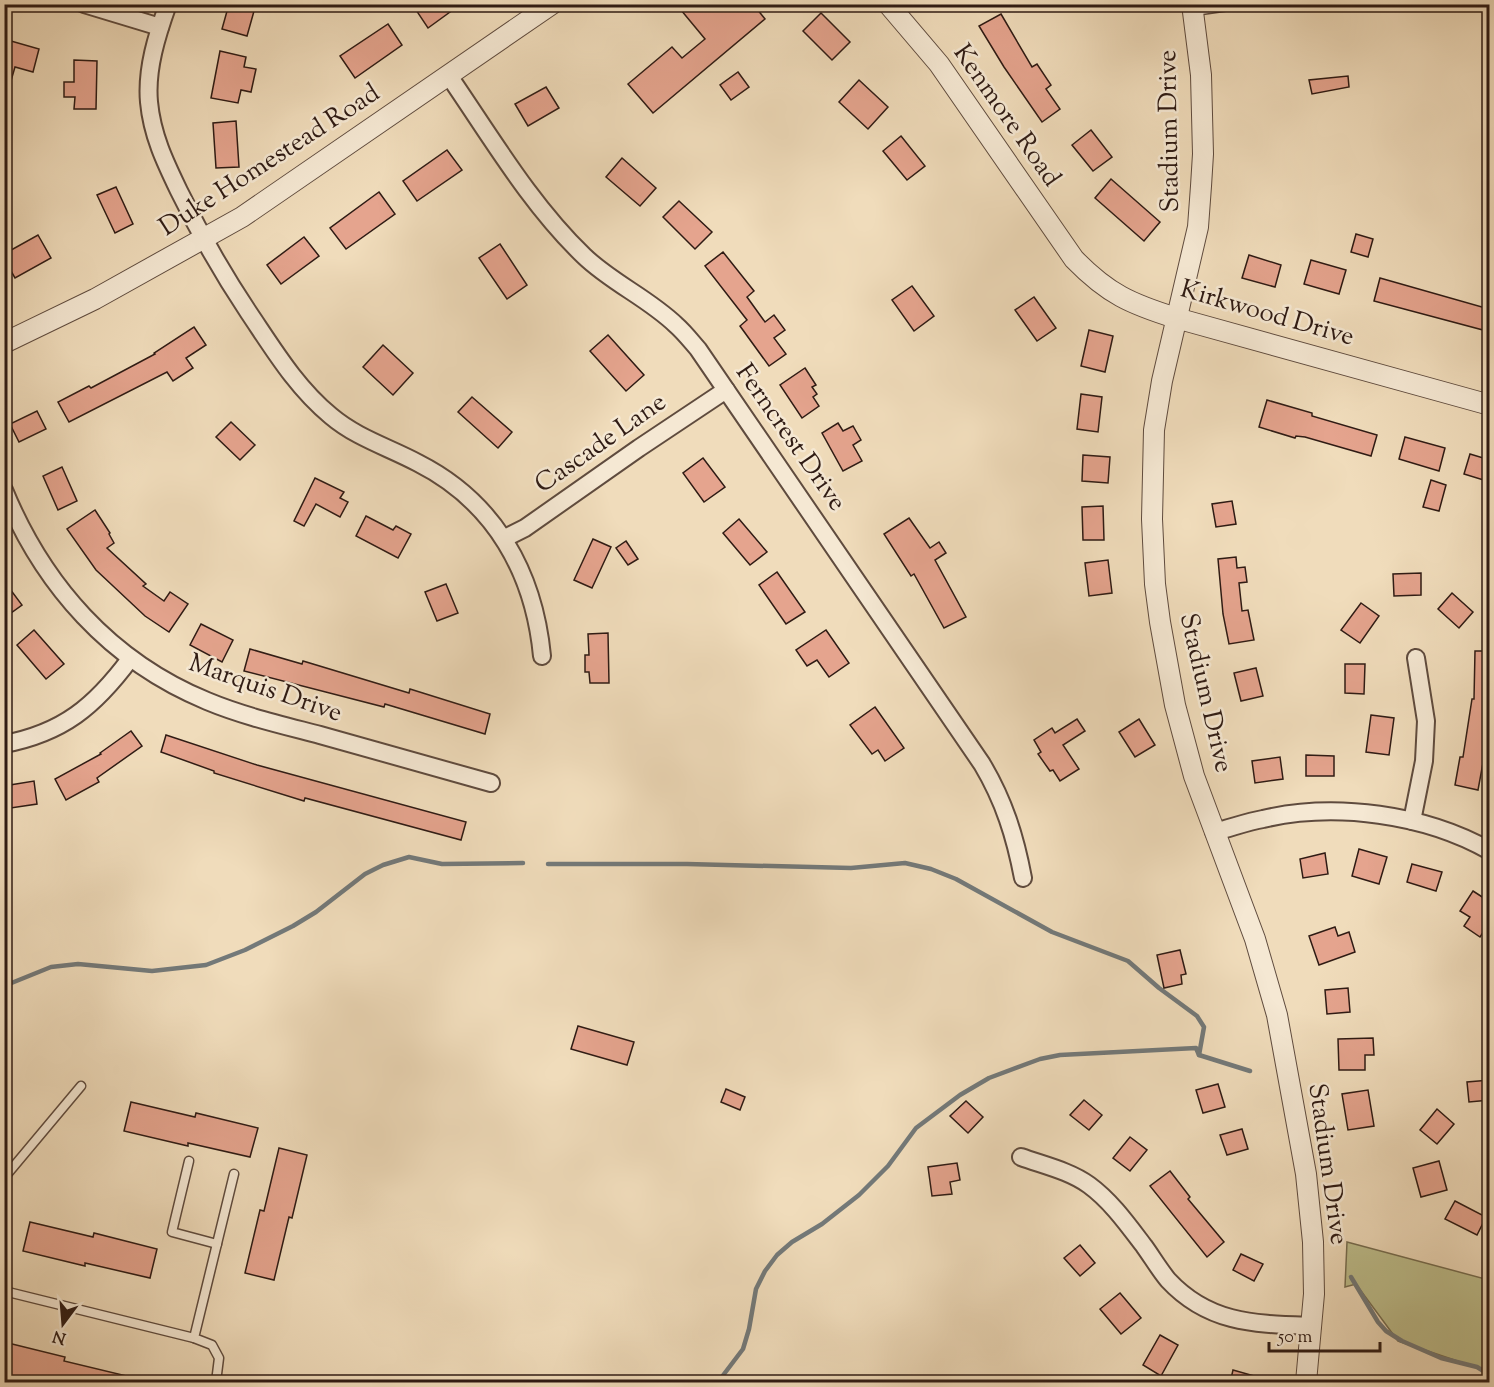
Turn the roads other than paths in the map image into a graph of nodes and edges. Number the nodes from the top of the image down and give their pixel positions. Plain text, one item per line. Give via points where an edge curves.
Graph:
1 (84, 4) edge
2 (168, 4) edge
3 (552, 4) edge
4 (888, 4) edge
5 (1243, 4) edge
6 (1193, 8) edge
7 (160, 27) junction
8 (449, 76) junction
9 (1055, 232) joint
10 (203, 239) junction
11 (1176, 318) junction
12 (4, 343) edge
13 (726, 390) junction
14 (1490, 405) edge
15 (4, 490) edge
16 (505, 538) junction
17 (542, 656) dead end
18 (1416, 658) dead end
19 (130, 659) junction
20 (4, 744) edge
21 (491, 783) dead end
22 (1412, 821) junction
23 (1214, 832) junction
24 (1490, 851) edge
25 (1023, 878) dead end
26 (81, 1086) dead end
27 (1021, 1157) dead end
28 (189, 1161) dead end
29 (234, 1174) dead end
30 (4, 1178) edge
31 (217, 1244) junction
32 (4, 1291) edge
33 (1312, 1326) junction
34 (194, 1338) junction
35 (216, 1383) edge
36 (1305, 1383) edge

1 - 7 street
2 - 7 street
3 - 8 street, Duke Homestead Road
4 - 9 street, Kenmore Road via 939,64
5 - 6 lane
6 - 11 street, Stadium Drive via 1203,154 1198,227
7 - 10 street via 149,90 152,124 168,168
8 - 10 street, Duke Homestead Road via 242,217
8 - 13 street, Ferncrest Drive via 559,232 594,265 676,324
9 - 11 street, Kirkwood Drive via 1074,259 1112,292
10 - 12 street, Duke Homestead Road via 95,299
10 - 16 street via 297,384 349,430 418,463 457,488
11 - 14 street, Kirkwood Drive
11 - 23 street, Stadium Drive via 1154,430 1155,584 1175,705
13 - 16 street, Cascade Lane
13 - 25 street, Ferncrest Drive via 982,764 1012,826
15 - 19 street, Marquis Drive via 39,561 85,618
16 - 17 street via 533,603
18 - 22 street via 1426,720 1424,761
19 - 20 street via 79,714 38,736
19 - 21 street, Marquis Drive via 208,702
22 - 23 street via 1376,814 1328,812 1263,819
22 - 24 street
23 - 33 street, Stadium Drive via 1255,939 1276,1015 1306,1174 1313,1242
26 - 30 lane
27 - 33 street via 1090,1186 1122,1217 1167,1278 1212,1313 1238,1321
28 - 31 lane via 172,1232
29 - 31 lane
31 - 34 lane
32 - 34 lane
33 - 36 street, Stadium Drive
34 - 35 lane via 212,1345 219,1358

